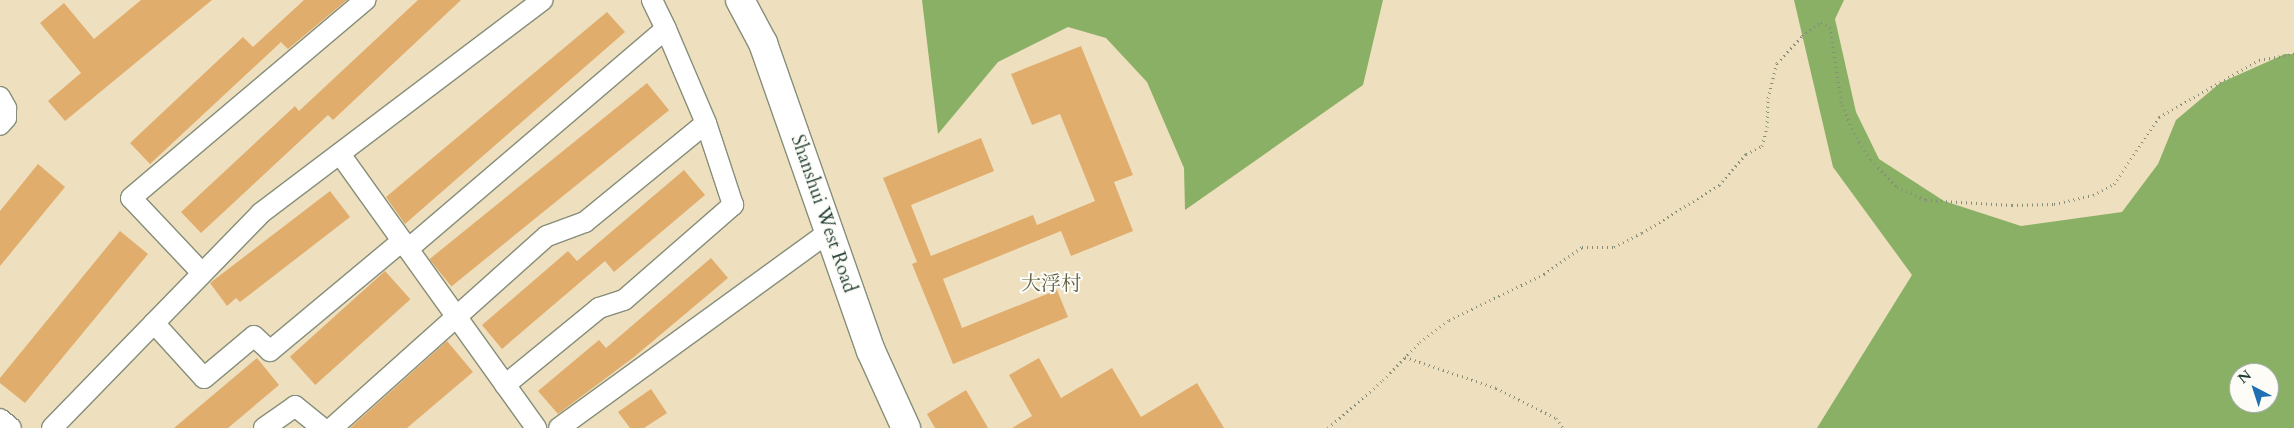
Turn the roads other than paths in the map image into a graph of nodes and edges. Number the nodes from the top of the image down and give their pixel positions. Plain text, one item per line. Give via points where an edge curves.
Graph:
1 (365, 0) edge
2 (543, 0) edge
3 (652, 0) edge
4 (740, 0) edge
5 (666, 29) junction
6 (0, 96) edge
7 (706, 123) junction
8 (0, 124) edge
9 (340, 154) junction
10 (829, 232) junction
11 (405, 245) junction
12 (202, 273) junction
13 (456, 316) junction
14 (154, 323) junction
15 (505, 385) junction
16 (0, 419) edge
17 (10, 428) edge
18 (52, 428) edge
19 (264, 428) edge
20 (322, 428) edge
21 (332, 428) edge
22 (536, 428) edge
23 (558, 428) edge
24 (906, 428) edge

1 - 12 street via 131,198
2 - 9 street
3 - 5 street
4 - 10 street, Shanshui West Road via 763,43
5 - 7 street
5 - 11 street
6 - 8 street via 6,108 6,118
7 - 13 street via 586,222 547,236
7 - 15 street via 733,205 624,300 599,308
9 - 11 street
9 - 12 street via 261,213
10 - 23 street
10 - 24 street, Shanshui West Road via 871,351
11 - 13 street
11 - 14 street via 270,351 254,336 204,378
12 - 14 street
13 - 15 street
13 - 21 street
14 - 18 street
15 - 22 street
16 - 17 street
19 - 20 street via 295,406

